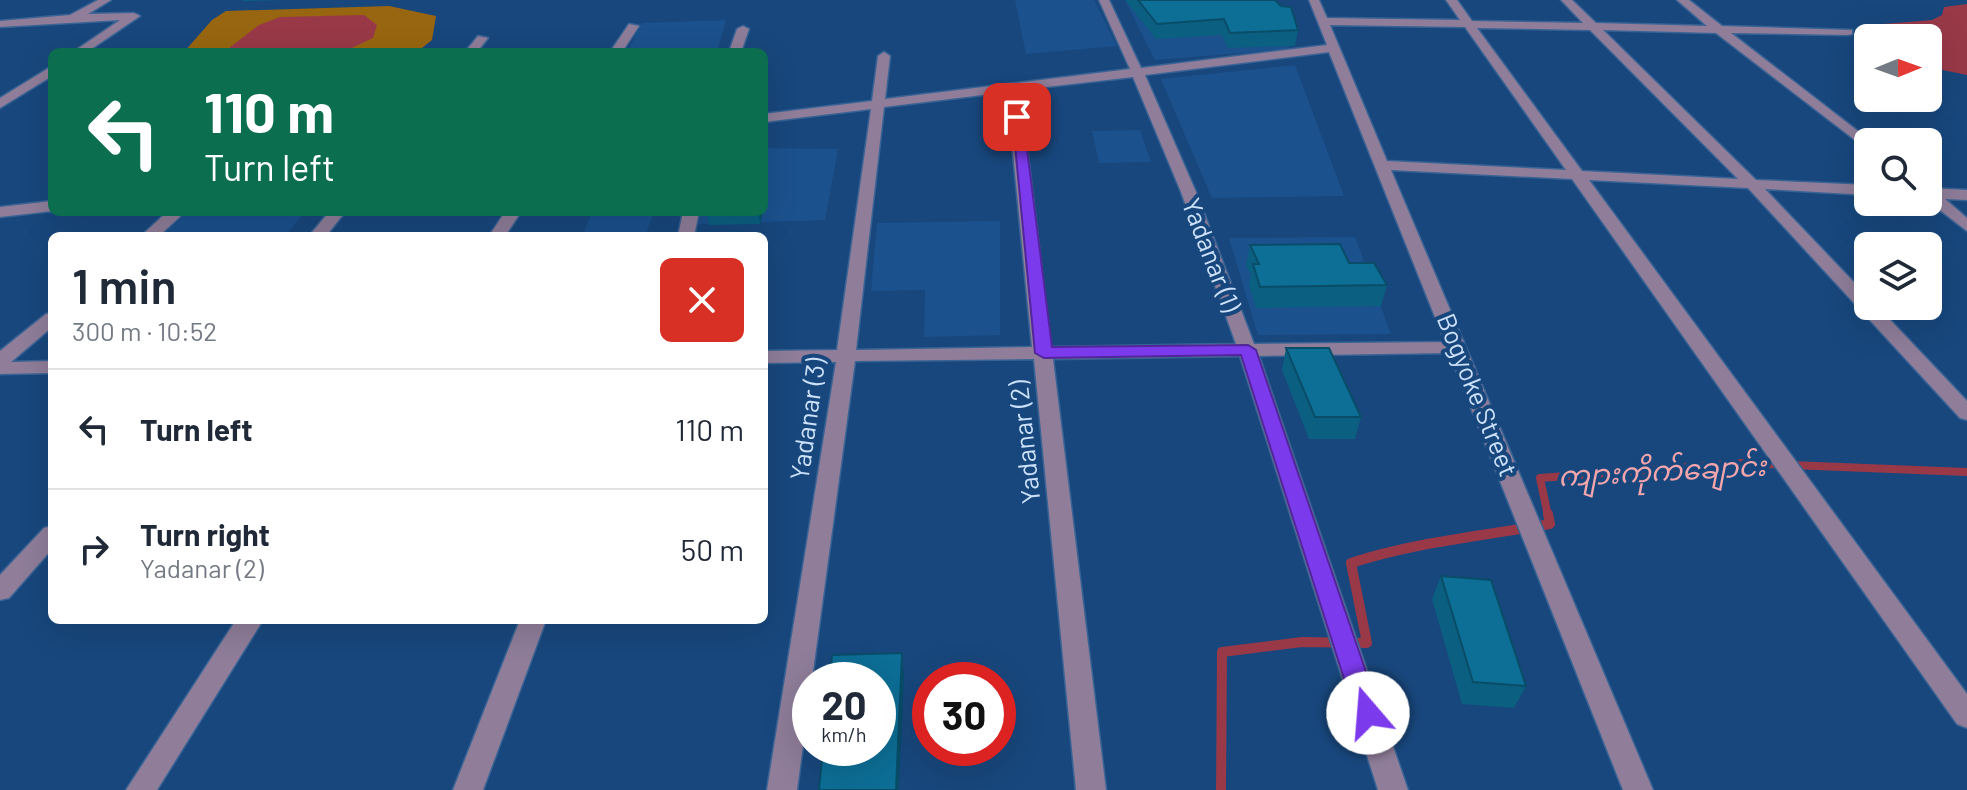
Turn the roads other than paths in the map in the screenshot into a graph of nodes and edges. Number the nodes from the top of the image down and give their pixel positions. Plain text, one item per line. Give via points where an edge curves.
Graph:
1 (106, 0) edge
2 (1104, 0) edge
3 (1314, 0) edge
4 (1451, 0) edge
5 (1566, 0) edge
6 (1682, 0) edge
7 (72, 18) junction
8 (1324, 21) junction
9 (18, 22) junction
10 (0, 24) edge
11 (1468, 24) junction
12 (633, 26) dead end
13 (1594, 27) junction
14 (743, 29) dead end
15 (1719, 30) junction
16 (0, 32) edge
17 (1848, 32) dead end
18 (482, 38) dead end
19 (85, 48) edge
20 (474, 48) edge
21 (619, 48) edge
22 (736, 48) edge
23 (1335, 48) junction
24 (884, 56) dead end
25 (1139, 72) junction
26 (48, 73) edge
27 (1013, 87) junction
28 (0, 104) edge
29 (877, 104) junction
30 (768, 118) edge
31 (1854, 135) edge
32 (1383, 165) junction
33 (1576, 177) junction
34 (1750, 182) junction
35 (1854, 189) edge
36 (1942, 194) edge
37 (1967, 195) edge
38 (1942, 205) edge
39 (48, 206) edge
40 (0, 212) edge
41 (172, 216) edge
42 (334, 216) edge
43 (1967, 226) edge
44 (154, 232) edge
45 (320, 232) edge
46 (48, 321) edge
47 (1457, 347) junction
48 (1248, 350) junction
49 (1044, 353) junction
50 (846, 356) junction
51 (768, 357) edge
52 (0, 361) edge
53 (48, 367) edge
54 (0, 368) edge
55 (1967, 413) edge
56 (48, 538) edge
57 (0, 591) edge
58 (247, 624) edge
59 (531, 624) edge
60 (1967, 716) edge
61 (141, 790) edge
62 (468, 790) edge
63 (782, 790) edge
64 (1091, 790) edge
65 (1393, 790) edge
66 (1638, 790) edge

1 - 7 street
2 - 25 street, Yadanar (1)
3 - 8 street, Bogyoke Street
4 - 11 street
5 - 13 street
6 - 15 street
7 - 9 street
7 - 19 street via 134,16
8 - 11 street
8 - 23 street, Bogyoke Street
9 - 10 street
9 - 16 street
11 - 13 street
11 - 33 street
12 - 21 street
13 - 15 street
13 - 34 street
14 - 22 street
15 - 17 street
15 - 31 street
18 - 20 street
23 - 25 street
23 - 32 street, Bogyoke Street
24 - 29 street, Yadanar (3)
25 - 27 street
25 - 48 street, Yadanar (1)
26 - 28 street
27 - 29 street
27 - 49 street, Yadanar (2)
29 - 30 street
29 - 50 street, Yadanar (3)
32 - 33 street
32 - 47 street, Bogyoke Street
33 - 34 street
33 - 60 street
34 - 35 street
34 - 55 street
36 - 37 street
38 - 43 street
39 - 40 street
41 - 44 street
42 - 45 street
46 - 52 street
47 - 48 street
47 - 66 street, Bogyoke Street
48 - 49 street
48 - 65 street, Yadanar (1)
49 - 50 street
49 - 64 street, Yadanar (2)
50 - 51 street
50 - 63 street, Yadanar (3)
53 - 54 street
56 - 57 street
58 - 61 street
59 - 62 street

